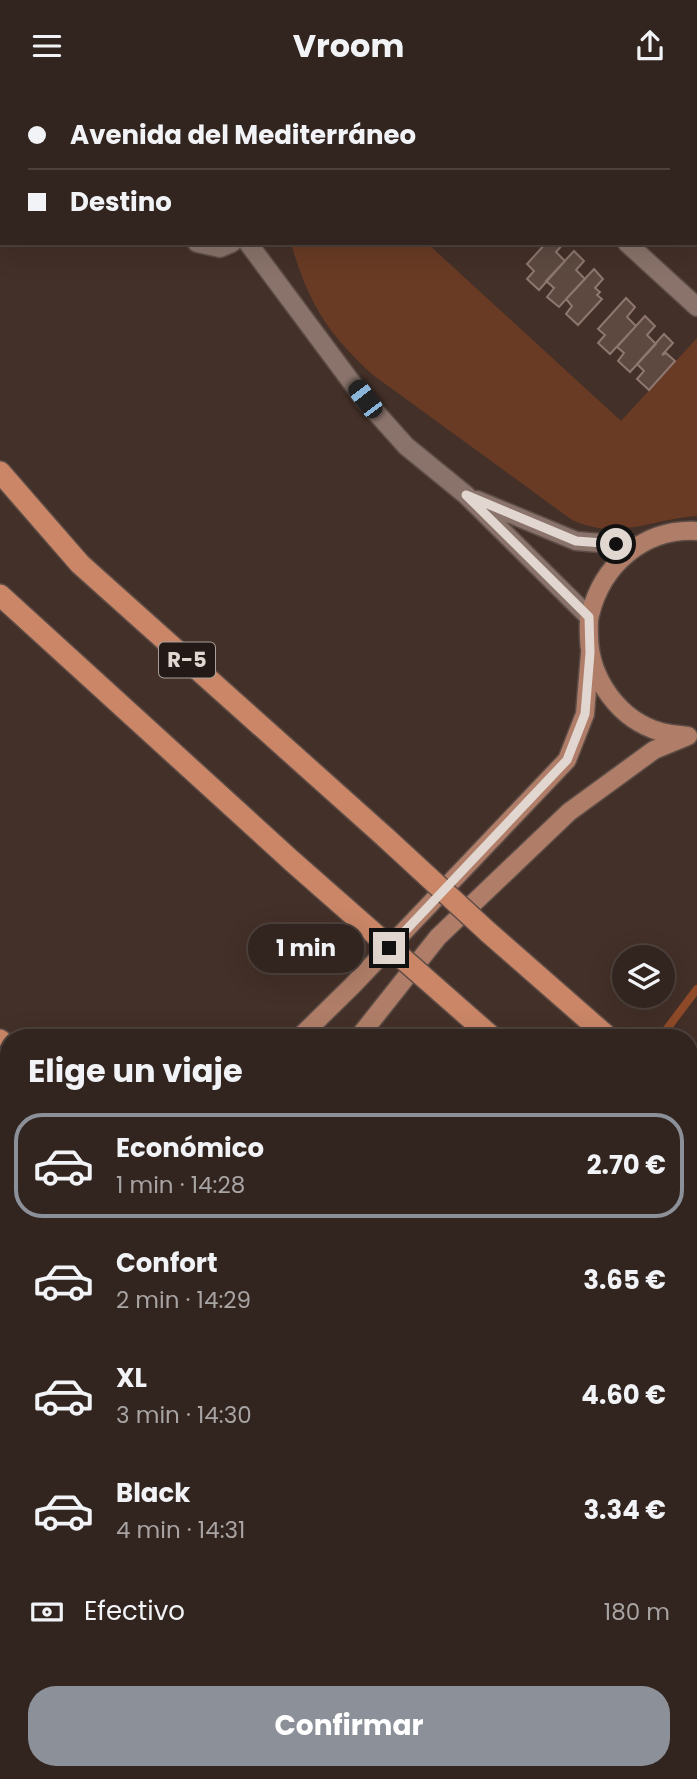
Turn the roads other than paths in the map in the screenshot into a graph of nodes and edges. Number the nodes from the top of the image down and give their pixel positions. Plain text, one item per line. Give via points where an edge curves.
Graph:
1 (208, 245) edge
2 (226, 245) edge
3 (250, 245) edge
4 (629, 245) edge
5 (697, 307) edge
6 (0, 472) edge
7 (466, 495) junction
8 (697, 531) edge
9 (636, 546) junction
10 (0, 595) edge
11 (0, 616) edge
12 (589, 617) junction
13 (590, 653) junction
14 (120, 706) junction
15 (692, 735) edge
16 (308, 1029) edge
17 (365, 1029) edge
18 (483, 1029) edge
19 (599, 1029) edge

1 - 2 street
3 - 7 street via 365,399 406,446
4 - 5 street
6 - 19 highway, R-5, bridge via 80,564
7 - 9 street via 576,541
7 - 12 street
8 - 9 main road via 659,535
9 - 12 main road via 605,576
10 - 14 highway
11 - 14 highway
12 - 13 main road
13 - 15 main road via 599,680 614,702 636,720 661,732
13 - 16 main road via 585,714 567,760
14 - 18 highway, bridge
15 - 17 main road via 653,750 569,812 438,937

